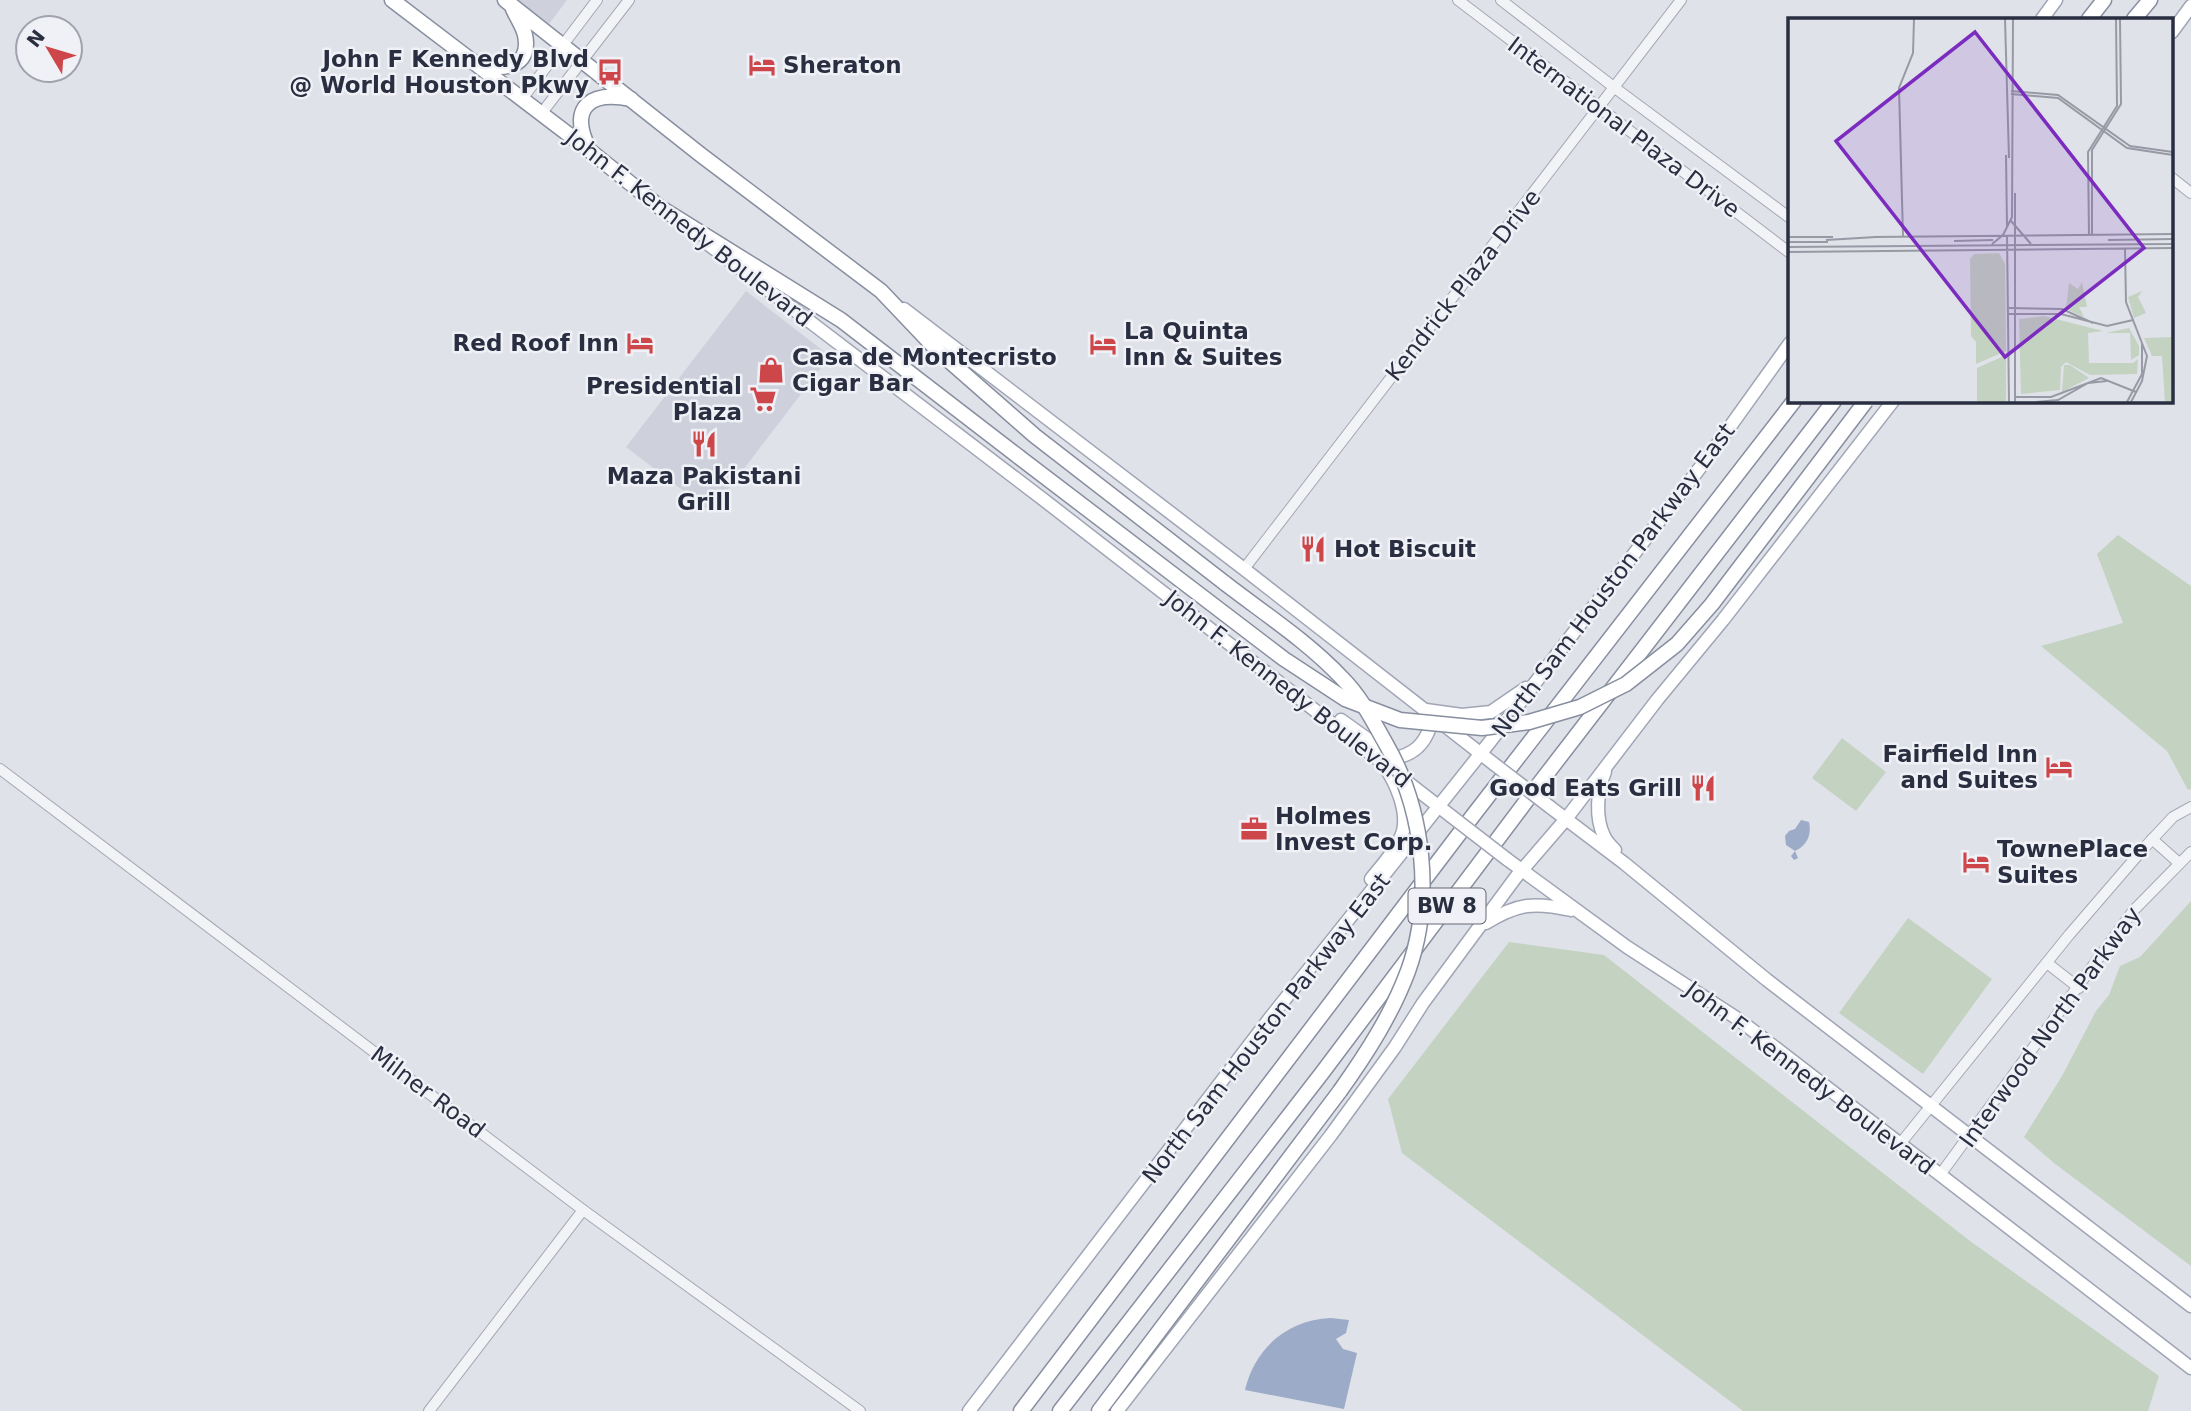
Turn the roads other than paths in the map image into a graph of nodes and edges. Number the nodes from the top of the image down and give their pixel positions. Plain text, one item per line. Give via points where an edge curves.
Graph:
1 (392, 0) edge
2 (597, 0) edge
3 (629, 0) edge
4 (1458, 0) edge
5 (1501, 0) edge
6 (1681, 0) edge
7 (2056, 0) edge
8 (2104, 0) edge
9 (2150, 0) edge
10 (2155, 0) edge
11 (507, 2) edge
12 (2191, 6) edge
13 (2043, 18) edge
14 (2090, 18) edge
15 (2135, 18) edge
16 (2144, 18) edge
17 (2174, 29) edge
18 (563, 44) junction
19 (471, 60) junction
20 (583, 61) junction
21 (1615, 88) junction
22 (522, 99) junction
23 (632, 99) junction
24 (1599, 108) junction
25 (541, 114) junction
26 (589, 150) junction
27 (2174, 180) edge
28 (2191, 193) edge
29 (661, 208) junction
30 (1788, 217) edge
31 (1788, 251) edge
32 (881, 291) junction
33 (1788, 346) edge
34 (1793, 402) edge
35 (1833, 402) edge
36 (1865, 402) edge
37 (1892, 402) edge
38 (1244, 569) junction
39 (1536, 680) junction
40 (1298, 697) junction
41 (1422, 709) junction
42 (1480, 753) junction
43 (1381, 761) junction
44 (1609, 762) junction
45 (0, 769) edge
46 (1439, 806) junction
47 (2191, 807) edge
48 (1566, 819) junction
49 (2152, 839) junction
50 (2191, 852) edge
51 (1625, 863) junction
52 (2179, 863) junction
53 (1522, 871) junction
54 (1577, 912) junction
55 (1477, 929) junction
56 (1329, 944) junction
57 (2047, 963) junction
58 (2078, 988) junction
59 (1931, 1107) junction
60 (1970, 1136) junction
61 (1900, 1144) junction
62 (1940, 1175) junction
63 (583, 1210) junction
64 (2191, 1306) edge
65 (2191, 1368) edge
66 (429, 1411) edge
67 (860, 1411) edge
68 (969, 1411) edge
69 (1021, 1411) edge
70 (1060, 1411) edge
71 (1099, 1411) edge
72 (1116, 1411) edge

1 - 19 highway, John F. Kennedy Boulevard
2 - 18 street
3 - 20 street
4 - 24 street, International Plaza Drive
5 - 21 street, International Plaza Drive
6 - 21 street, Kendrick Plaza Drive
7 - 13 main road
8 - 14 highway
9 - 15 highway
10 - 16 highway
11 - 18 highway
11 - 19 highway via 525,35 523,55 515,64 497,68
12 - 17 main road
18 - 20 highway
18 - 22 street
19 - 22 highway, John F. Kennedy Boulevard
20 - 23 highway
20 - 25 street
21 - 24 street, Kendrick Plaza Drive
21 - 30 street, International Plaza Drive
22 - 25 highway, John F. Kennedy Boulevard
23 - 26 highway via 605,96 586,107 580,127
23 - 32 highway
24 - 31 street, International Plaza Drive
24 - 38 street, Kendrick Plaza Drive
25 - 26 highway, John F. Kennedy Boulevard
26 - 29 highway, John F. Kennedy Boulevard
27 - 28 street
29 - 36 highway, bridge via 841,320 1284,659 1345,699 1400,720 1482,728 1529,722 1580,707 1626,684 1669,652 1712,604
29 - 40 main road, John F. Kennedy Boulevard
32 - 38 main road
32 - 71 highway, bridge via 938,352 1035,436 1343,678 1399,766 1418,823 1422,876 1417,937 1409,968 1383,1025 1340,1091
33 - 39 main road, North Sam Houston Parkway East
34 - 69 highway, North Sam Houston Parkway East / BW 8
35 - 70 highway, BW 8
37 - 44 main road
38 - 41 main road
39 - 41 main road via 1492,712 1462,715
39 - 42 main road, North Sam Houston Parkway East
40 - 41 main road via 1329,712 1394,758 1409,755 1427,735 1430,727
40 - 43 main road, John F. Kennedy Boulevard
41 - 42 main road
42 - 46 main road, North Sam Houston Parkway East
42 - 48 main road, bridge
43 - 46 main road, John F. Kennedy Boulevard
43 - 56 main road via 1399,795 1403,831
44 - 48 main road
44 - 51 main road via 1598,807 1604,836
45 - 63 street, Milner Road
46 - 53 main road, John F. Kennedy Boulevard, bridge
46 - 56 main road, North Sam Houston Parkway East
47 - 49 street, Interwood North Parkway via 2173,817
48 - 51 main road
48 - 53 main road
49 - 52 street
49 - 57 street, Interwood North Parkway
50 - 52 street, Interwood North Parkway
51 - 59 main road
52 - 58 street, Interwood North Parkway via 2133,911
53 - 54 main road, John F. Kennedy Boulevard
53 - 55 main road
54 - 55 main road via 1531,905 1506,911
54 - 61 main road, John F. Kennedy Boulevard via 1738,1019
55 - 72 main road via 1331,1135
56 - 68 main road, North Sam Houston Parkway East
57 - 58 street
57 - 59 street, Interwood North Parkway
58 - 60 street, Interwood North Parkway
59 - 60 main road
59 - 61 street, Interwood North Parkway
60 - 62 street, Interwood North Parkway
60 - 64 main road
61 - 62 main road, John F. Kennedy Boulevard
62 - 65 main road, John F. Kennedy Boulevard
63 - 66 street
63 - 67 street, Milner Road

